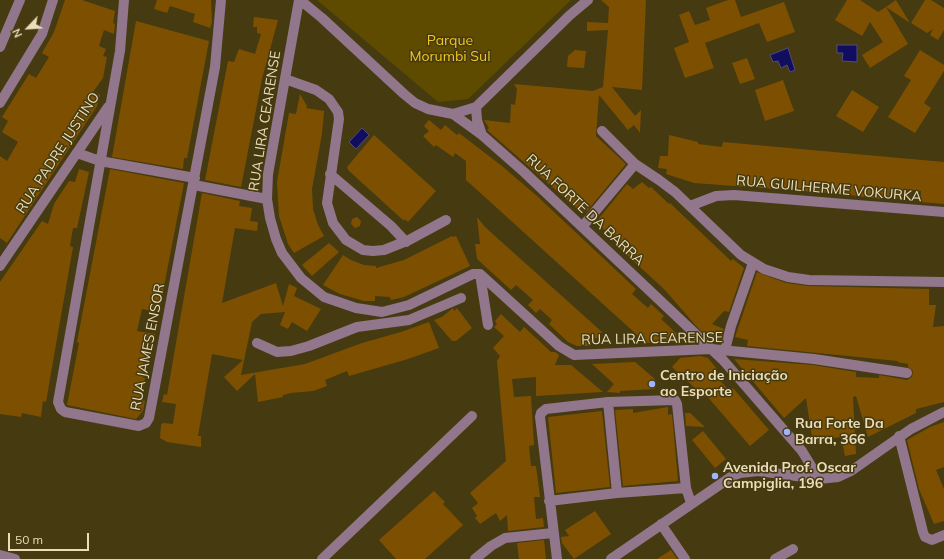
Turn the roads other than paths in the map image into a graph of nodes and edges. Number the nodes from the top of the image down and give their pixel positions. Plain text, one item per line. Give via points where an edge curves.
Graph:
1 (20, 0) edge
2 (53, 0) edge
3 (124, 0) edge
4 (221, 0) edge
5 (299, 0) edge
6 (588, 0) edge
7 (0, 46) edge
8 (285, 79) junction
9 (0, 103) edge
10 (110, 104) junction
11 (476, 107) junction
12 (453, 114) junction
13 (602, 131) dead end
14 (482, 135) junction
15 (77, 153) junction
16 (100, 161) junction
17 (635, 164) junction
18 (330, 174) junction
19 (194, 181) junction
20 (267, 199) junction
21 (690, 206) junction
22 (944, 212) edge
23 (446, 220) dead end
24 (582, 227) junction
25 (406, 242) junction
26 (753, 263) junction
27 (0, 266) edge
28 (480, 274) junction
29 (944, 282) edge
30 (462, 298) dead end
31 (356, 308) junction
32 (488, 325) dead end
33 (358, 326) junction
34 (257, 343) dead end
35 (711, 349) junction
36 (725, 350) junction
37 (907, 373) dead end
38 (608, 402) junction
39 (944, 412) edge
40 (472, 416) dead end
41 (899, 436) junction
42 (819, 479) junction
43 (686, 488) junction
44 (617, 493) junction
45 (549, 501) junction
46 (691, 504) junction
47 (661, 524) junction
48 (553, 533) junction
49 (944, 535) edge
50 (793, 549) dead end
51 (0, 554) edge
52 (15, 559) edge
53 (322, 559) edge
54 (475, 559) edge
55 (557, 559) edge
56 (611, 559) edge
57 (685, 559) edge
58 (775, 559) edge

1 - 7 street
2 - 9 street via 42,34
3 - 10 street, RUA PADRE JUSTINO via 120,51
4 - 19 street, RUA JAMES ENSOR via 215,67
5 - 8 street, RUA LIRA CEARENSE
5 - 12 street, RUA FORTE DA BARRA via 410,99 428,109
6 - 11 street
8 - 18 street via 316,90 336,107 339,119
8 - 20 street, RUA LIRA CEARENSE via 268,174
10 - 15 street, RUA PADRE JUSTINO
10 - 16 street, RUA JAMES ENSOR
11 - 12 street
11 - 14 street
12 - 14 street, RUA FORTE DA BARRA
13 - 17 street
14 - 24 street, RUA FORTE DA BARRA
15 - 16 street
15 - 27 street, RUA PADRE JUSTINO
16 - 19 street
16 - 19 street, RUA JAMES ENSOR via 58,402 60,409 65,412 139,426 148,421
17 - 21 street
17 - 24 street
18 - 25 street
18 - 25 street via 327,203 330,216 338,232 346,240 358,248 373,251
19 - 20 street
20 - 31 street, RUA LIRA CEARENSE via 276,239 289,264 324,297
21 - 22 street, RUA GUILHERME VOKURKA via 716,196 734,195
21 - 26 street via 730,246
23 - 25 street
24 - 35 street, RUA FORTE DA BARRA
26 - 29 street via 776,273 809,280
26 - 36 street
28 - 31 street, RUA LIRA CEARENSE via 473,274 397,309 382,312
28 - 32 street
28 - 35 street, RUA LIRA CEARENSE via 569,354
30 - 33 street via 409,320
31 - 33 street
33 - 34 street via 309,346 283,353
35 - 36 street, RUA LIRA CEARENSE
35 - 42 street, RUA FORTE DA BARRA via 802,452
36 - 37 street, RUA LIRA CEARENSE via 814,359
38 - 43 street via 675,400
38 - 44 street
38 - 45 street via 546,409 541,413
39 - 41 street
40 - 53 street
41 - 42 street via 838,478
41 - 49 street via 923,532 932,540
42 - 46 street via 749,471 731,477
43 - 44 street
43 - 46 street
44 - 45 street
45 - 48 street
46 - 47 street
47 - 56 street
47 - 57 street
48 - 54 street via 505,538 490,546
48 - 55 street
50 - 58 street
51 - 52 street

